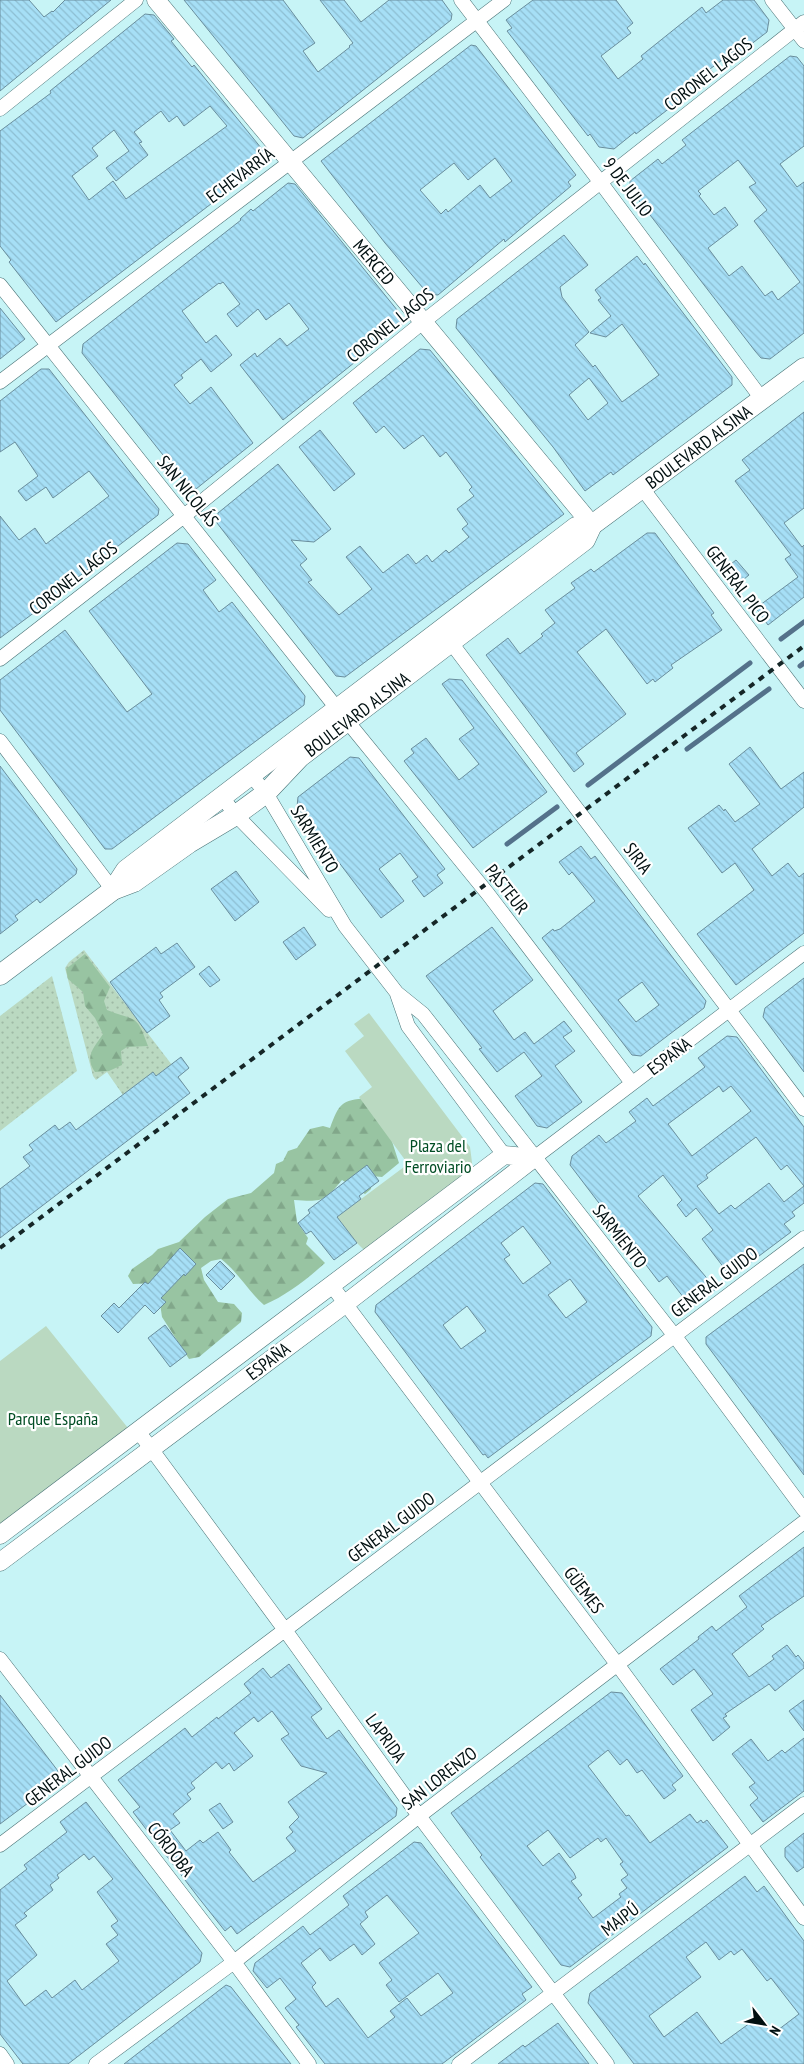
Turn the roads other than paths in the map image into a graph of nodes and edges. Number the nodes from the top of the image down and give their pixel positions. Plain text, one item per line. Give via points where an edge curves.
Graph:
1 (136, 0) edge
2 (156, 0) edge
3 (461, 0) edge
4 (504, 0) edge
5 (772, 0) edge
6 (477, 21) junction
7 (799, 26) edge
8 (804, 42) edge
9 (0, 109) edge
10 (290, 161) junction
11 (601, 183) junction
12 (0, 285) edge
13 (423, 322) junction
14 (47, 346) junction
15 (804, 368) edge
16 (0, 382) edge
17 (762, 399) junction
18 (642, 488) junction
19 (184, 516) junction
20 (592, 525) junction
21 (446, 636) junction
22 (0, 659) edge
23 (804, 702) edge
24 (342, 714) junction
25 (0, 741) edge
26 (250, 774) junction
27 (266, 793) junction
28 (221, 796) junction
29 (236, 815) junction
30 (112, 890) junction
31 (345, 926) junction
32 (804, 953) edge
33 (0, 974) edge
34 (397, 993) junction
35 (730, 1009) junction
36 (632, 1084) junction
37 (804, 1109) edge
38 (504, 1155) junction
39 (534, 1158) junction
40 (804, 1238) edge
41 (332, 1286) junction
42 (345, 1304) junction
43 (674, 1335) junction
44 (138, 1431) junction
45 (150, 1449) junction
46 (480, 1483) junction
47 (804, 1510) edge
48 (804, 1522) edge
49 (0, 1535) edge
50 (0, 1562) edge
51 (285, 1630) junction
52 (0, 1659) edge
53 (617, 1664) junction
54 (91, 1777) junction
55 (804, 1804) edge
56 (419, 1816) junction
57 (751, 1844) junction
58 (0, 1845) edge
59 (804, 1918) edge
60 (234, 1962) junction
61 (554, 1992) junction
62 (0, 2054) edge
63 (8, 2064) edge
64 (96, 2064) edge
65 (309, 2064) edge
66 (459, 2064) edge
67 (607, 2064) edge

1 - 9 street
2 - 10 street, MERCED
3 - 6 street, 9 DE JULIO
4 - 6 street, ECHEVARRÍA
5 - 7 street
6 - 10 street, ECHEVARRÍA
6 - 11 street, 9 DE JULIO
7 - 8 street
7 - 11 street, CORONEL LAGOS
10 - 13 street, MERCED
10 - 14 street, ECHEVARRÍA
11 - 13 street, CORONEL LAGOS
11 - 17 street, 9 DE JULIO
12 - 14 street, SAN NICOLÁS
13 - 19 street, CORONEL LAGOS
13 - 20 street, MERCED
14 - 16 street, ECHEVARRÍA
14 - 19 street, SAN NICOLÁS
15 - 17 main road, BOULEVARD ALSINA
17 - 18 main road, BOULEVARD ALSINA
18 - 20 main road, BOULEVARD ALSINA
18 - 23 street, GENERAL PICO
19 - 22 street, CORONEL LAGOS
19 - 24 street, SAN NICOLÁS
20 - 21 main road, BOULEVARD ALSINA via 585,540
21 - 24 main road, BOULEVARD ALSINA
21 - 35 street, SIRIA
24 - 26 main road, BOULEVARD ALSINA
24 - 27 main road, BOULEVARD ALSINA
24 - 36 street, PASTEUR via 488,894
25 - 30 street
26 - 27 street, SARMIENTO
26 - 28 main road, BOULEVARD ALSINA
27 - 29 main road, BOULEVARD ALSINA
27 - 31 street, SARMIENTO
28 - 29 street, SARMIENTO
28 - 30 main road, BOULEVARD ALSINA via 126,870
29 - 30 main road, BOULEVARD ALSINA via 134,882
29 - 31 street, SARMIENTO
30 - 33 main road, BOULEVARD ALSINA
31 - 34 street, SARMIENTO
32 - 35 street, ESPAÑA
34 - 38 street, SARMIENTO via 408,1026
34 - 39 street, SARMIENTO via 423,1014
35 - 36 street, ESPAÑA
35 - 37 street, SIRIA
36 - 39 street, ESPAÑA
38 - 39 street
38 - 41 street, ESPAÑA
39 - 42 street, ESPAÑA
39 - 43 street, SARMIENTO
40 - 43 street, GENERAL GUIDO
41 - 42 street, GÜEMES
41 - 44 street, ESPAÑA
42 - 45 street, ESPAÑA
42 - 46 street, GÜEMES
43 - 46 street, GENERAL GUIDO
43 - 47 street, SARMIENTO
44 - 45 street, LAPRIDA
44 - 49 street, ESPAÑA
45 - 50 street, ESPAÑA
45 - 51 street, LAPRIDA
46 - 51 street, GENERAL GUIDO
46 - 53 street, GÜEMES
48 - 53 street, SAN LORENZO
51 - 54 street, GENERAL GUIDO
51 - 56 street, LAPRIDA
52 - 54 street, CÓRDOBA
53 - 56 street, SAN LORENZO
53 - 57 street, GÜEMES
54 - 58 street, GENERAL GUIDO
54 - 60 street, CÓRDOBA
55 - 57 street, MAIPÚ
56 - 60 street, SAN LORENZO
56 - 61 street, LAPRIDA
57 - 59 street, GÜEMES
57 - 61 street, MAIPÚ
60 - 64 street, SAN LORENZO
60 - 65 street, CÓRDOBA
61 - 66 street, MAIPÚ
61 - 67 street, LAPRIDA
62 - 63 street

